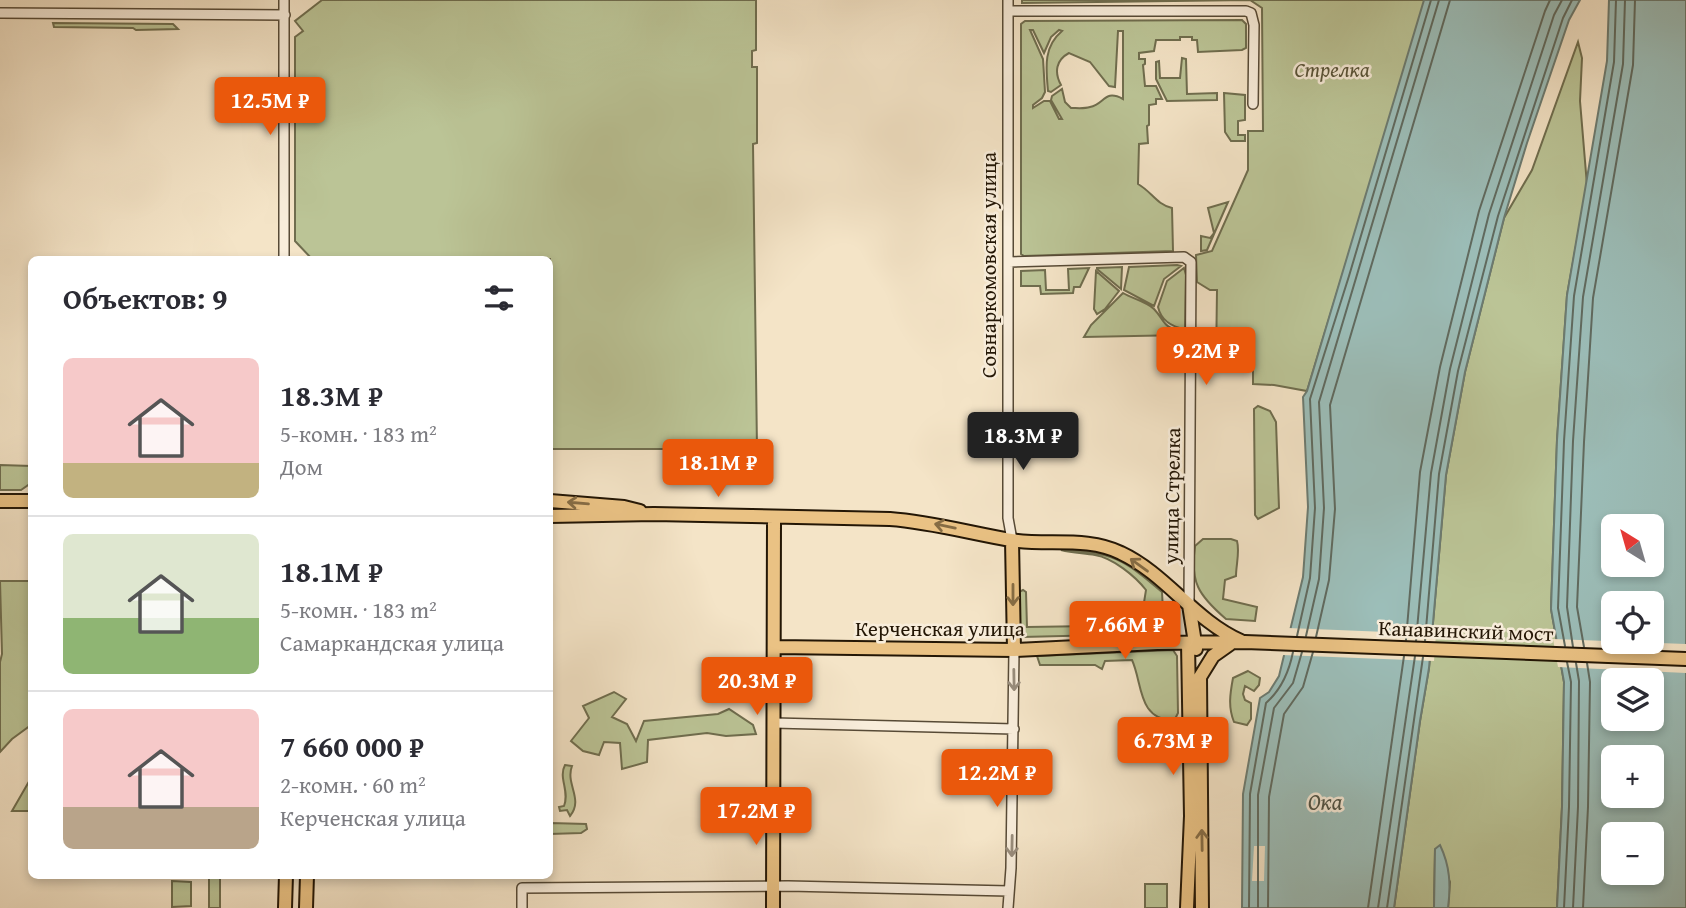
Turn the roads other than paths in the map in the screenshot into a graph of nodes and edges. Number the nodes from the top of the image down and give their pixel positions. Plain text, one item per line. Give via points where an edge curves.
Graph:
1 (284, 0) edge
2 (1008, 0) edge
3 (1008, 11) junction
4 (0, 13) edge
5 (285, 15) junction
6 (1253, 104) dead end
7 (284, 256) edge
8 (1008, 262) junction
9 (0, 501) edge
10 (28, 501) edge
11 (553, 501) edge
12 (654, 514) junction
13 (553, 516) edge
14 (774, 517) junction
15 (1012, 540) junction
16 (1188, 573) junction
17 (1171, 589) junction
18 (1189, 605) junction
19 (1245, 642) junction
20 (1192, 643) junction
21 (1231, 643) junction
22 (775, 647) junction
23 (1014, 650) junction
24 (1686, 659) edge
25 (1200, 677) junction
26 (774, 723) junction
27 (1014, 729) junction
28 (286, 879) edge
29 (307, 879) edge
30 (773, 887) junction
31 (1009, 891) junction
32 (285, 908) edge
33 (306, 908) edge
34 (522, 908) edge
35 (773, 908) edge
36 (1008, 908) edge
37 (1188, 908) edge
38 (1202, 908) edge

1 - 5 street
2 - 3 street, Совнаркомовская улица
3 - 6 street via 1246,11 1254,18
3 - 8 street, Совнаркомовская улица
4 - 5 street
5 - 7 street
8 - 15 street, Совнаркомовская улица via 1008,518
8 - 16 street, улица Стрелка via 1184,257 1191,262
9 - 10 main road
12 -> 11 main road
12 - 13 main road
12 - 14 main road
15 -> 14 main road via 922,521
14 - 22 main road
17 -> 15 main road via 1123,553 1104,546
15 -> 23 main road, Совнаркомовская улица
16 - 17 street
16 - 18 street, улица Стрелка
17 - 18 main road
18 - 19 main road via 1216,628
18 - 20 main road
19 - 21 main road, Канавинский мост
19 - 24 main road, Канавинский мост
20 - 21 main road, Керченская улица
20 - 23 main road, Керченская улица
20 - 25 main road
20 - 37 main road
21 - 25 main road via 1213,656
22 - 23 main road, Керченская улица
22 - 26 main road
23 -> 27 street, Совнаркомовская улица
38 -> 25 main road
26 - 27 street
26 - 30 main road
27 -> 31 street, Совнаркомовская улица
28 - 32 main road
29 - 33 main road
30 - 31 street
30 - 34 street via 522,888
30 - 35 main road
31 - 36 street, Совнаркомовская улица

